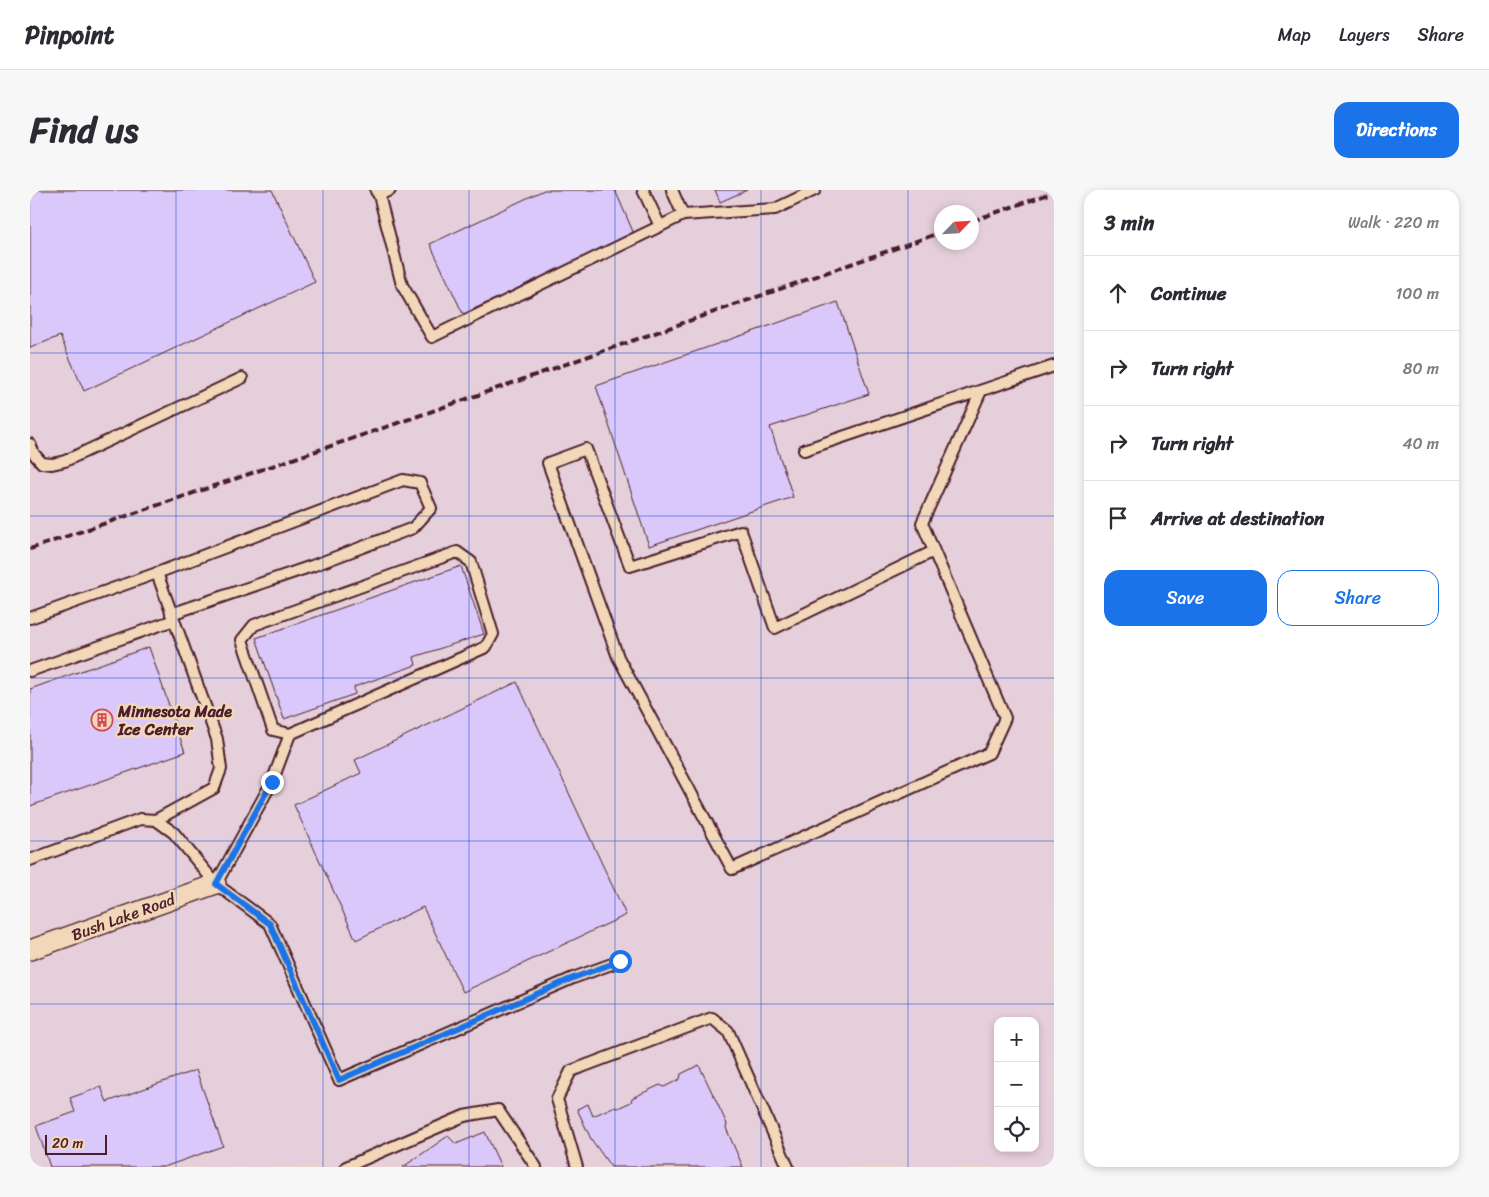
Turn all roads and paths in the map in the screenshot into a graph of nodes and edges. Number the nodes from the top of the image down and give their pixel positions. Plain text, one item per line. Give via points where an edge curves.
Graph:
1 (390, 190) edge
2 (642, 190) edge
3 (672, 190) edge
4 (815, 190) edge
5 (377, 193) edge
6 (683, 215) junction
7 (660, 226) junction
8 (1054, 366) edge
9 (242, 378) dead end
10 (981, 391) junction
11 (30, 444) edge
12 (804, 450) dead end
13 (934, 551) junction
14 (157, 573) junction
15 (172, 617) junction
16 (30, 618) edge
17 (30, 671) edge
18 (290, 734) junction
19 (156, 820) junction
20 (30, 860) edge
21 (216, 884) junction
22 (30, 950) edge
23 (620, 961) dead end
24 (346, 1167) edge
25 (536, 1167) edge
26 (577, 1167) edge
27 (788, 1167) edge

1 - 5 lane
2 - 7 lane
3 - 6 lane
4 - 6 lane via 775,209
5 - 7 lane via 402,285 432,337
6 - 7 lane
8 - 10 lane
9 - 11 lane via 65,461 42,463
10 - 12 lane
10 - 13 lane via 922,523
13 - 13 lane via 1005,718 989,753 732,869 618,657 548,463 586,449 630,566 741,531 775,628
14 - 15 lane
14 - 15 lane via 404,480 420,483 431,508 413,528
14 - 16 lane
15 - 17 lane
15 - 19 lane via 217,740 222,769 214,788
18 - 18 lane via 486,647 493,634 471,562 457,552 254,625 242,640 273,730
18 - 21 lane via 272,782
19 - 20 lane via 140,819
19 - 21 lane via 174,833
21 - 22 street, Bush Lake Road
21 - 23 lane via 270,924 339,1080 573,978
24 - 25 lane via 464,1116 498,1110
26 - 27 lane via 557,1099 571,1071 712,1018 728,1031

